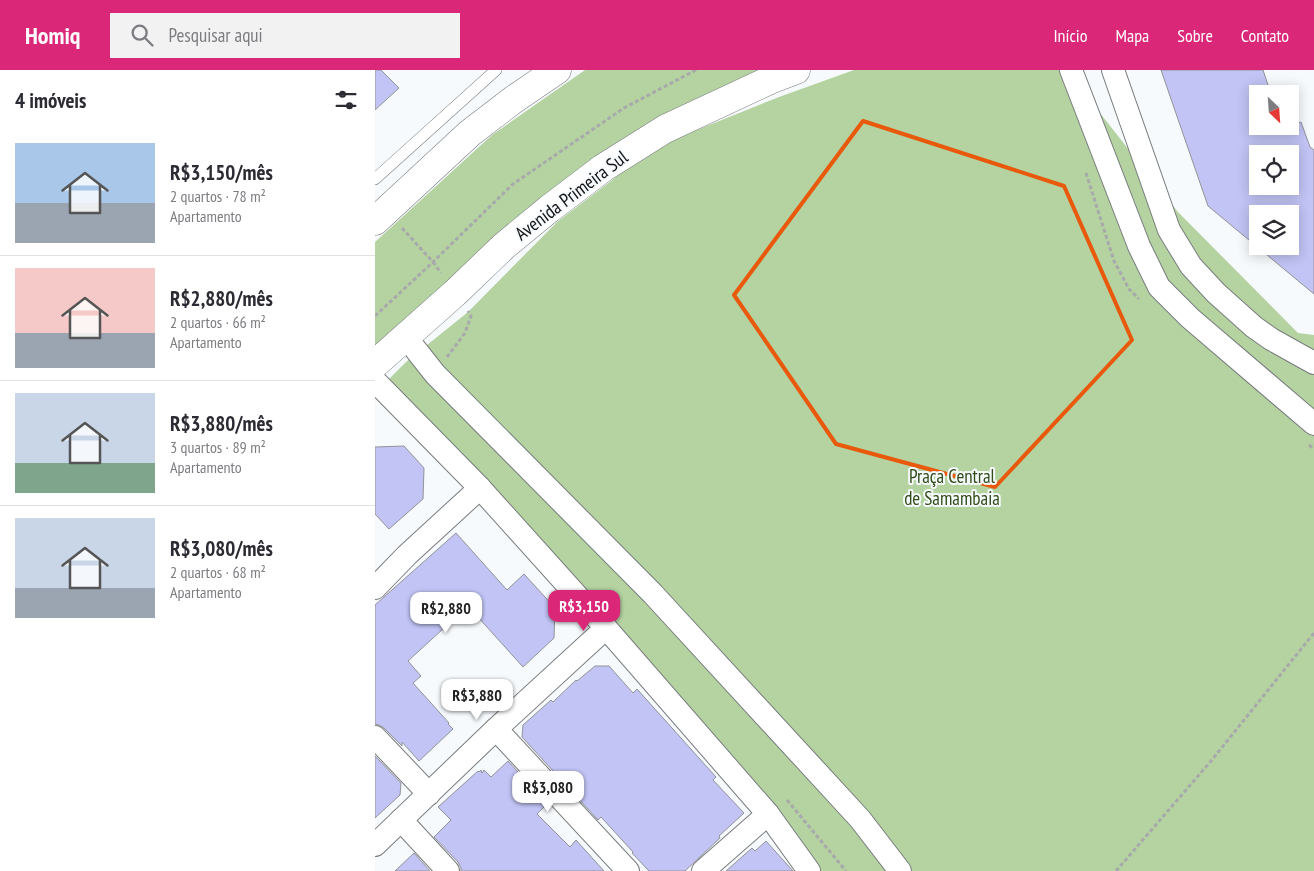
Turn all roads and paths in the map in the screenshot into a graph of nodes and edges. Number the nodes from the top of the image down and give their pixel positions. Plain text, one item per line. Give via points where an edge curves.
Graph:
1 (496, 70) edge
2 (557, 70) edge
3 (696, 70) edge
4 (796, 70) edge
5 (1071, 70) edge
6 (1113, 70) edge
7 (375, 179) edge
8 (381, 216) edge
9 (433, 262) junction
10 (457, 291) junction
11 (375, 316) edge
12 (405, 336) junction
13 (1314, 363) edge
14 (375, 364) edge
15 (375, 381) edge
16 (1314, 424) edge
17 (480, 488) junction
18 (375, 588) edge
19 (606, 628) junction
20 (1314, 633) edge
21 (496, 729) junction
22 (375, 737) edge
23 (429, 794) junction
24 (768, 814) junction
25 (401, 820) junction
26 (375, 845) edge
27 (448, 871) edge
28 (628, 871) edge
29 (703, 871) edge
30 (809, 871) edge
31 (900, 871) edge
32 (1116, 871) edge

1 - 7 lane
2 - 8 main road via 470,133
3 - 9 path via 625,108 513,184
4 - 10 main road, Avenida Primeira Sul via 665,129 603,168 549,208
5 - 16 street via 1139,246 1159,287 1190,318
6 - 13 street via 1169,230 1191,266 1215,293 1254,327
8 - 9 path
9 - 10 path
9 - 11 path
10 - 12 main road, Avenida Primeira Sul
12 - 14 main road, Avenida Primeira Sul
12 - 31 street via 435,374 659,601 860,819
15 - 17 street
17 - 18 street
17 - 19 street
19 - 21 street
19 - 24 street
20 - 32 path via 1211,761
21 - 23 street
21 - 28 street
22 - 23 street
23 - 25 street
24 - 29 street
24 - 30 street
25 - 26 street
25 - 27 street

